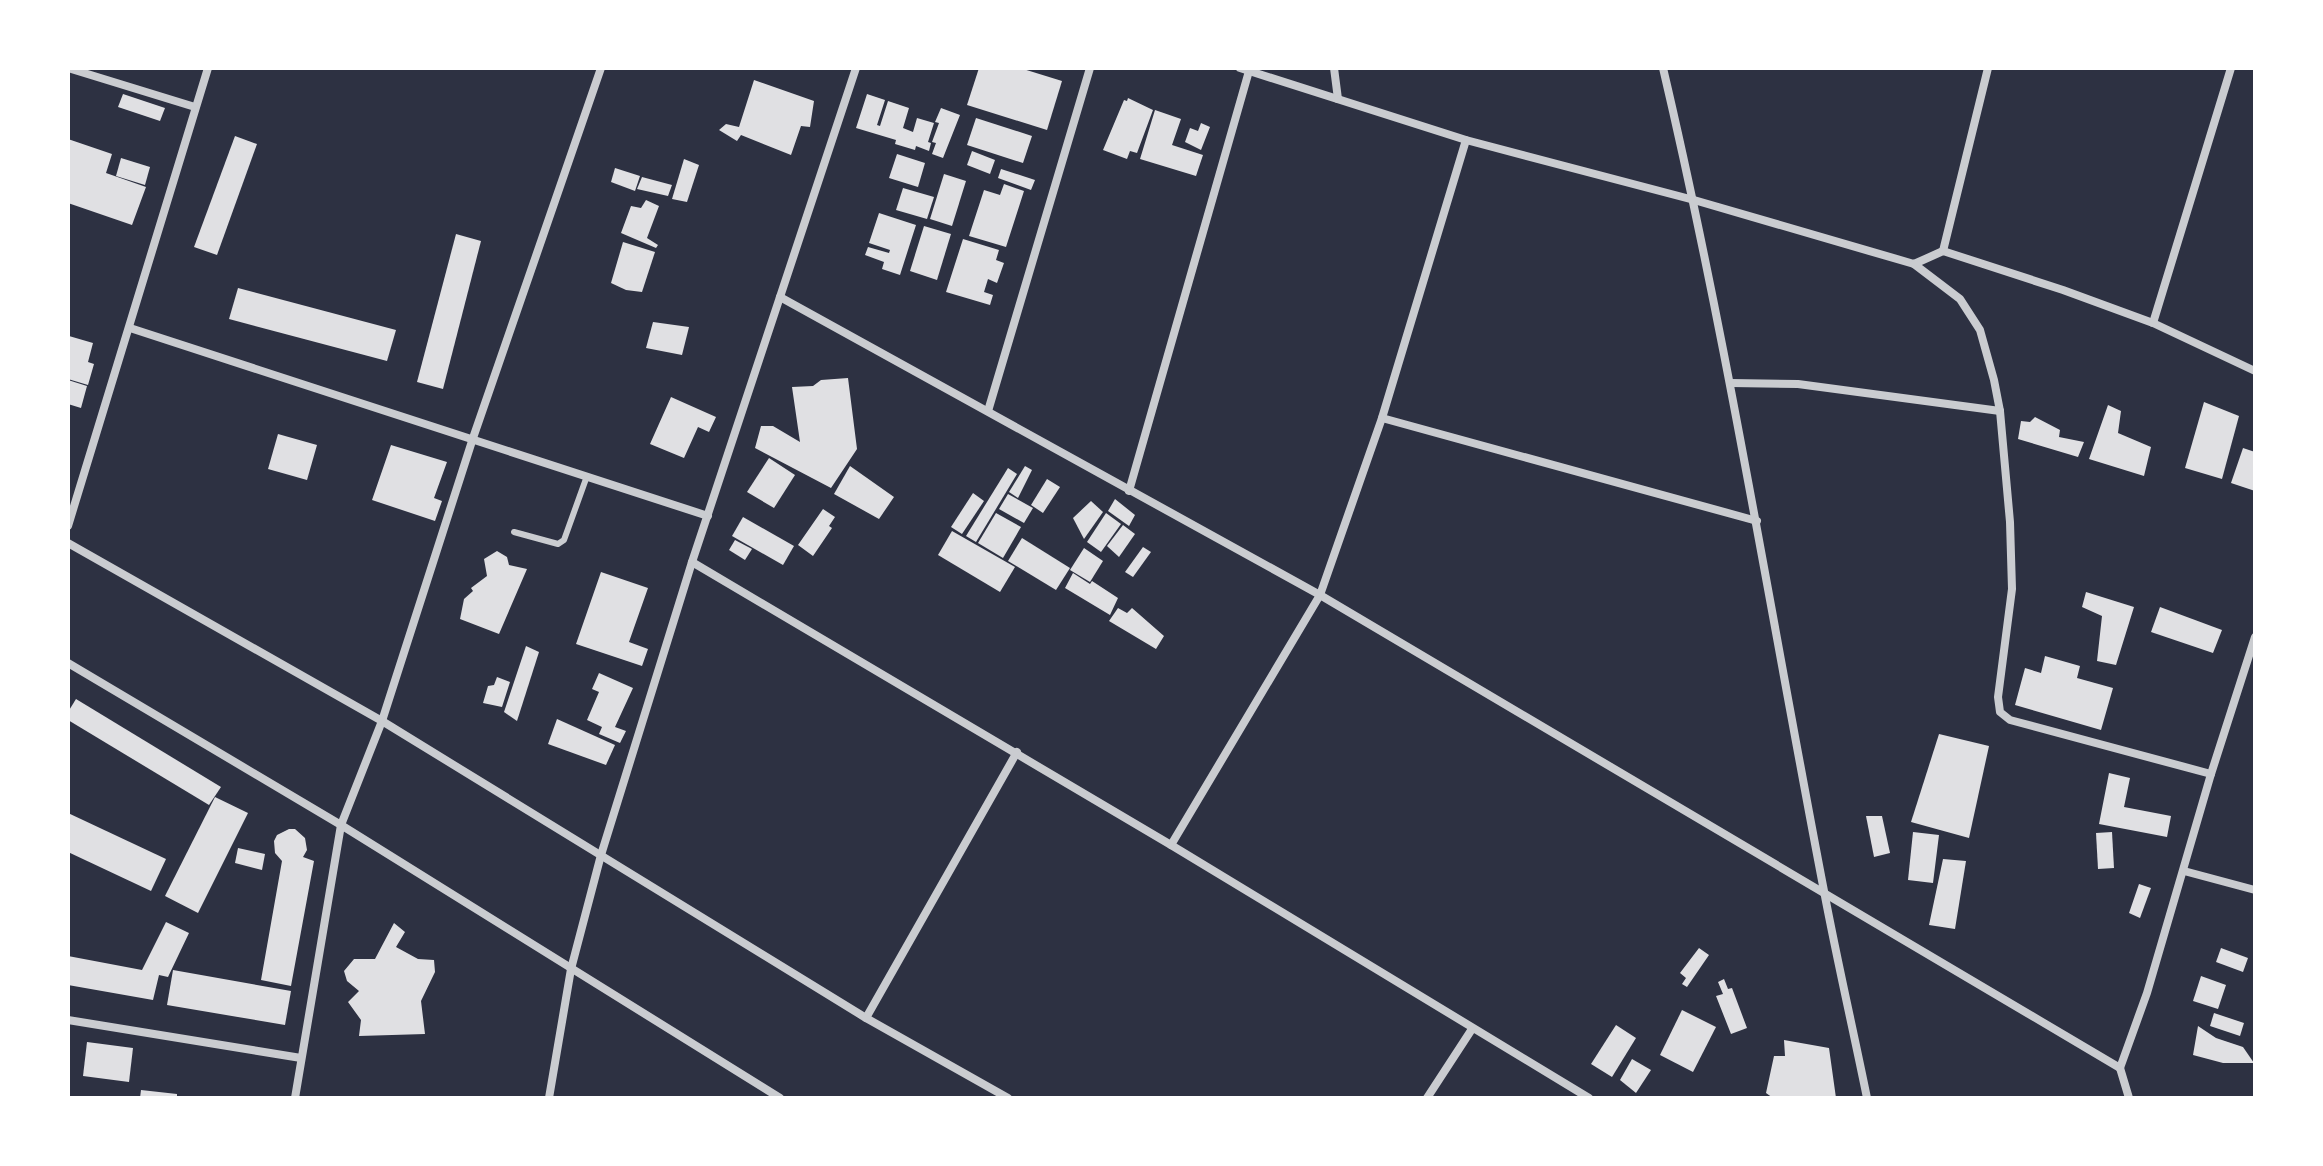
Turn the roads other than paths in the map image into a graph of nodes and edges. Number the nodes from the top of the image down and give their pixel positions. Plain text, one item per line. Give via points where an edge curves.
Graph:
1 (68, 68) edge
2 (208, 68) edge
3 (601, 68) edge
4 (856, 68) edge
5 (1090, 68) edge
6 (1334, 68) edge
7 (1663, 68) edge
8 (1988, 68) edge
9 (2231, 68) edge
10 (1244, 69) edge
11 (1338, 99) junction
12 (195, 107) junction
13 (1466, 140) junction
14 (1694, 200) junction
15 (1943, 251) junction
16 (1914, 264) junction
17 (780, 297) junction
18 (2153, 323) junction
19 (130, 328) junction
20 (2255, 371) edge
21 (1731, 383) junction
22 (988, 411) junction
23 (2000, 411) junction
24 (1382, 418) junction
25 (473, 438) junction
26 (587, 476) junction
27 (1129, 491) junction
28 (708, 516) junction
29 (1757, 521) junction
30 (68, 526) edge
31 (514, 532) dead end
32 (68, 543) edge
33 (692, 562) junction
34 (1320, 595) junction
35 (2255, 637) edge
36 (68, 663) edge
37 (382, 721) junction
38 (1017, 752) junction
39 (2211, 774) junction
40 (341, 825) junction
41 (1171, 845) junction
42 (601, 855) junction
43 (2184, 871) junction
44 (2255, 890) edge
45 (1824, 892) junction
46 (571, 969) junction
47 (866, 1018) junction
48 (68, 1020) edge
49 (1472, 1029) junction
50 (301, 1058) junction
51 (2120, 1068) junction
52 (295, 1098) edge
53 (549, 1098) edge
54 (780, 1098) edge
55 (1008, 1098) edge
56 (1427, 1098) edge
57 (1589, 1098) edge
58 (1867, 1098) edge
59 (2129, 1098) edge

1 - 12 street
2 - 12 street
3 - 25 street
4 - 17 street
5 - 22 street
6 - 11 street
7 - 14 street
8 - 15 street
9 - 18 street
10 - 11 street
10 - 27 street
11 - 13 street
12 - 19 street
13 - 14 street
13 - 24 street
14 - 16 street
14 - 21 street
15 - 16 street
15 - 18 street
16 - 23 street via 1960,299 1980,330
17 - 22 street
17 - 28 street
18 - 20 street
19 - 25 street
19 - 30 street
21 - 23 street via 1798,384
21 - 29 street
22 - 27 street
23 - 39 street via 2012,589 2000,712 2010,720
24 - 29 street
24 - 34 street
25 - 26 street
25 - 37 street
26 - 28 street
26 - 31 lane via 564,540 558,544
27 - 34 street
28 - 33 street
29 - 45 street
32 - 37 street
33 - 38 street
33 - 42 street
34 - 41 street
34 - 45 street
35 - 39 street
36 - 40 street
37 - 40 street
37 - 42 street
38 - 41 street
38 - 47 street
39 - 43 street
40 - 46 street
40 - 50 street
41 - 49 street
42 - 46 street
42 - 47 street
43 - 44 street
43 - 51 street
45 - 51 street
45 - 58 street
46 - 53 street
46 - 54 street
47 - 55 street
48 - 50 street
49 - 56 street
49 - 57 street
50 - 52 street
51 - 59 street

